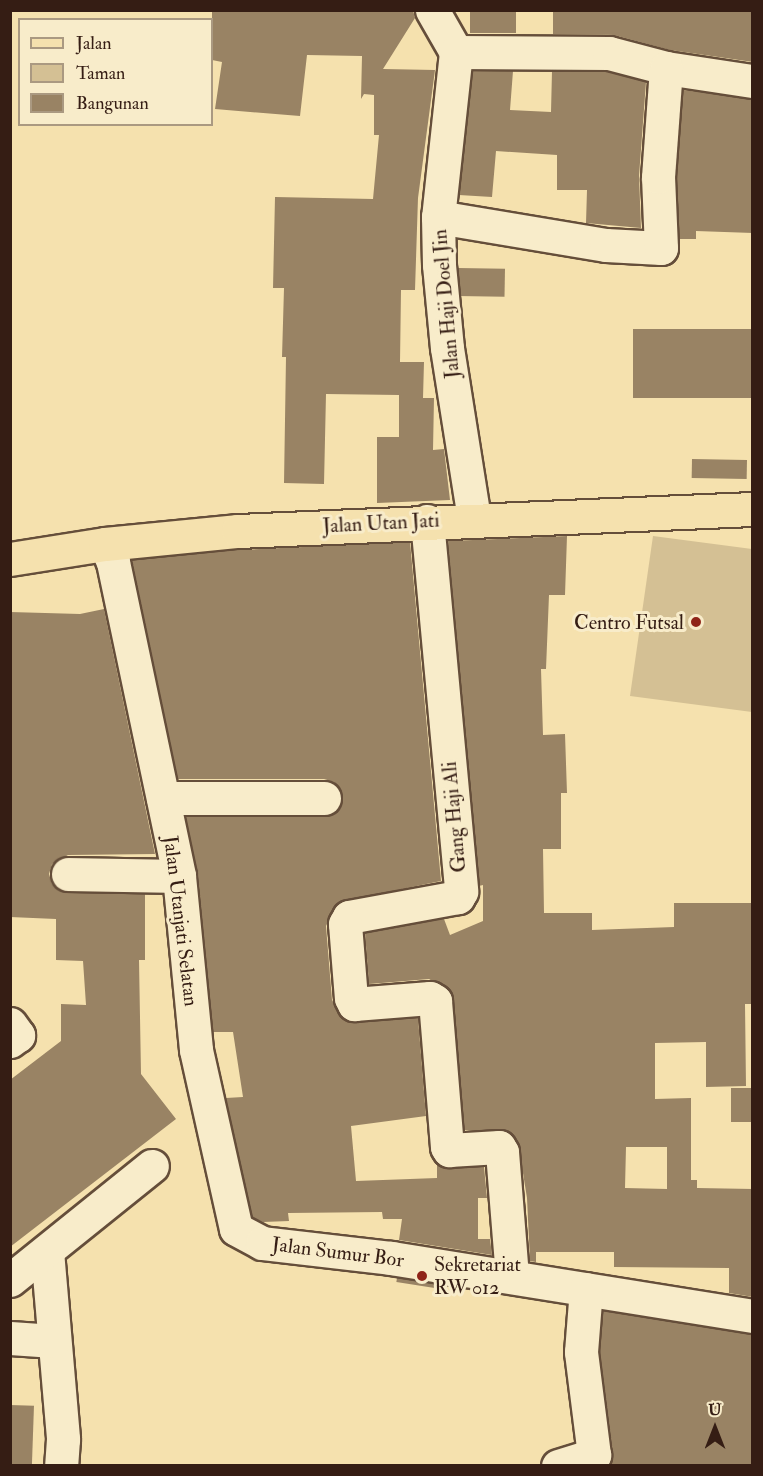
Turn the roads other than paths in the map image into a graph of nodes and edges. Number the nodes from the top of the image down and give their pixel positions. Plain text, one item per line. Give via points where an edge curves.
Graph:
1 (432, 10) edge
2 (456, 52) junction
3 (666, 68) junction
4 (753, 81) edge
5 (438, 217) junction
6 (753, 509) edge
7 (474, 519) junction
8 (427, 521) junction
9 (105, 544) junction
10 (10, 559) edge
11 (163, 798) junction
12 (324, 798) dead end
13 (68, 874) dead end
14 (179, 876) junction
15 (10, 1024) edge
16 (10, 1041) edge
17 (152, 1166) dead end
18 (236, 1229) joint
19 (47, 1251) junction
20 (512, 1276) junction
21 (10, 1280) edge
22 (586, 1289) junction
23 (753, 1316) edge
24 (10, 1338) edge
25 (54, 1341) junction
26 (61, 1466) edge
27 (558, 1466) edge

1 - 2 street
2 - 3 street via 609,52
2 - 5 street, Jalan Haji Doel Jin
3 - 4 street
3 - 5 street via 658,177 661,248 606,245
5 - 7 street, Jalan Haji Doel Jin via 447,348
6 - 7 main road, Jalan Utan Jati
7 - 8 main road, Jalan Utan Jati
8 - 9 main road, Jalan Utan Jati via 238,531
8 - 20 street, Gang Haji Ali via 461,891 458,897 349,916 345,924 351,998 354,1004 430,998 435,1001 447,1147 499,1147 502,1152
9 - 10 main road, Jalan Utan Jati
9 - 11 street, Jalan Utanjati Selatan via 113,562
11 - 12 street
11 - 14 street, Jalan Utanjati Selatan
13 - 14 street
14 - 18 street, Jalan Utanjati Selatan via 196,1050
15 - 16 street via 18,1035
17 - 19 street
18 - 20 street, Jalan Sumur Bor via 262,1244
19 - 21 street
19 - 25 street
20 - 22 street, Jalan Sumur Bor
22 - 23 street, Jalan Sumur Bor
22 - 27 street via 581,1352 594,1455
24 - 25 street
25 - 26 street

